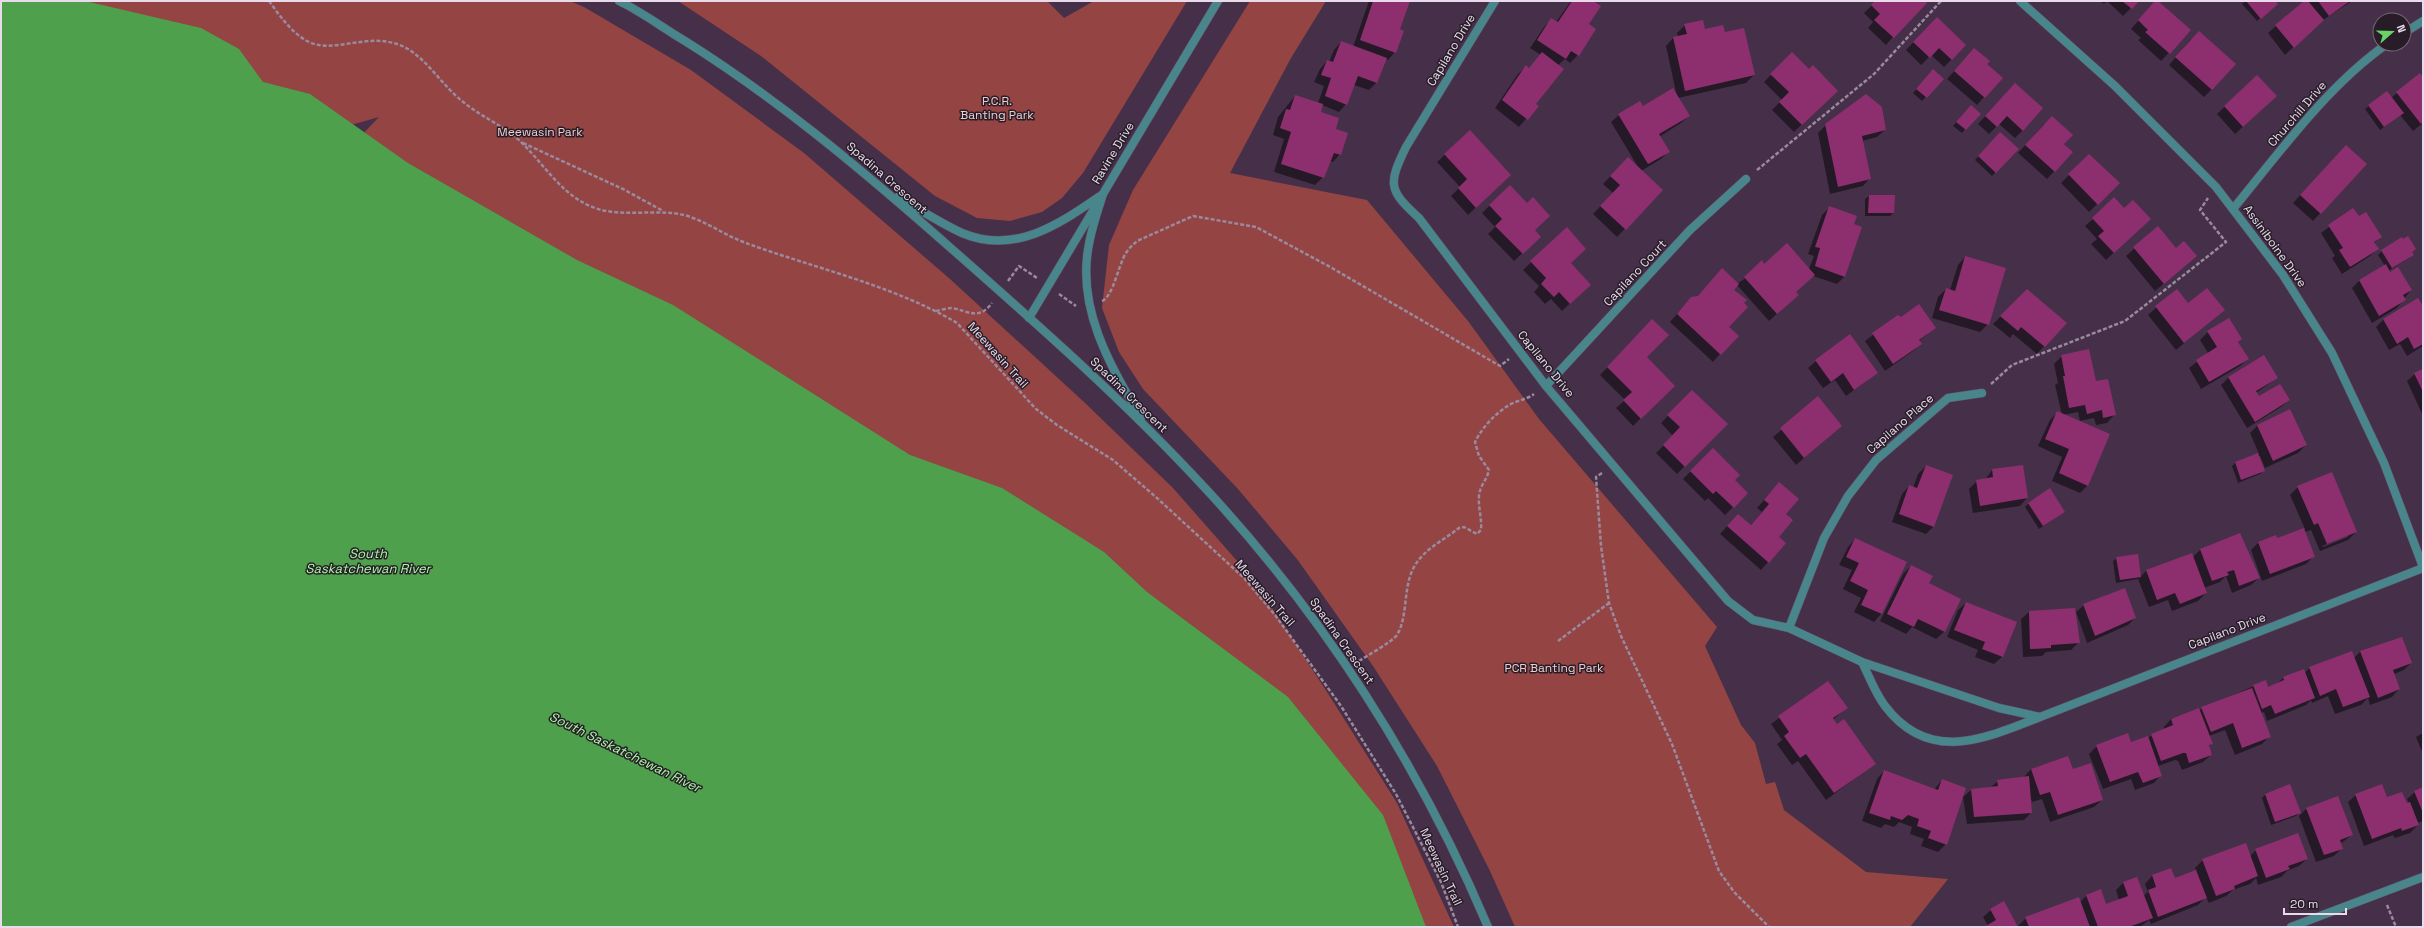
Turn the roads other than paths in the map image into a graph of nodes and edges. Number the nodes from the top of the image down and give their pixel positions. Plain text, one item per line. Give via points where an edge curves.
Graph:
1 (619, 1) edge
2 (1218, 1) edge
3 (1495, 1) edge
4 (2020, 1) edge
5 (2423, 21) edge
6 (2412, 28) edge
7 (2376, 52) edge
8 (1746, 179) road end
9 (883, 189) junction
10 (1103, 194) junction
11 (2233, 209) junction
12 (1029, 318) junction
13 (1546, 386) junction
14 (1982, 392) road end
15 (1145, 426) junction
16 (2423, 568) edge
17 (1790, 628) junction
18 (1862, 662) junction
19 (2040, 717) junction
20 (2423, 877) edge
21 (1488, 927) edge
22 (2291, 927) edge

1 - 9 street, Spadina Crescent via 725,66 820,135
2 - 10 street, Ravine Drive
3 - 13 street, Capilano Drive via 1406,147 1397,165 1392,185 1399,201 1419,218
4 - 11 street, Assiniboine Drive via 2115,86 2216,187
5 - 6 street
7 - 11 street, Churchill Drive via 2343,80
8 - 13 street, Capilano Court via 1690,230
9 - 10 street via 963,233 1002,240 1034,235 1049,229
9 - 12 street, Spadina Crescent
10 - 12 street, Ravine Drive
10 - 15 street via 1089,245 1086,277 1089,303 1095,327 1110,365
11 - 16 street, Assiniboine Drive via 2282,275 2332,353 2384,463
12 - 15 street, Spadina Crescent
13 - 17 street, Capilano Drive via 1728,601 1752,620
14 - 17 street, Capilano Place via 1948,398 1876,460 1848,496 1824,538
15 - 21 street, Spadina Crescent via 1206,489 1256,546 1305,607 1348,668 1397,746 1440,824
16 - 19 street, Capilano Drive
17 - 18 street, Capilano Drive
18 - 19 street, Capilano Drive via 1999,708
18 - 19 street, Capilano Drive via 1885,706 1914,734 1945,743 1986,738
20 - 22 street

